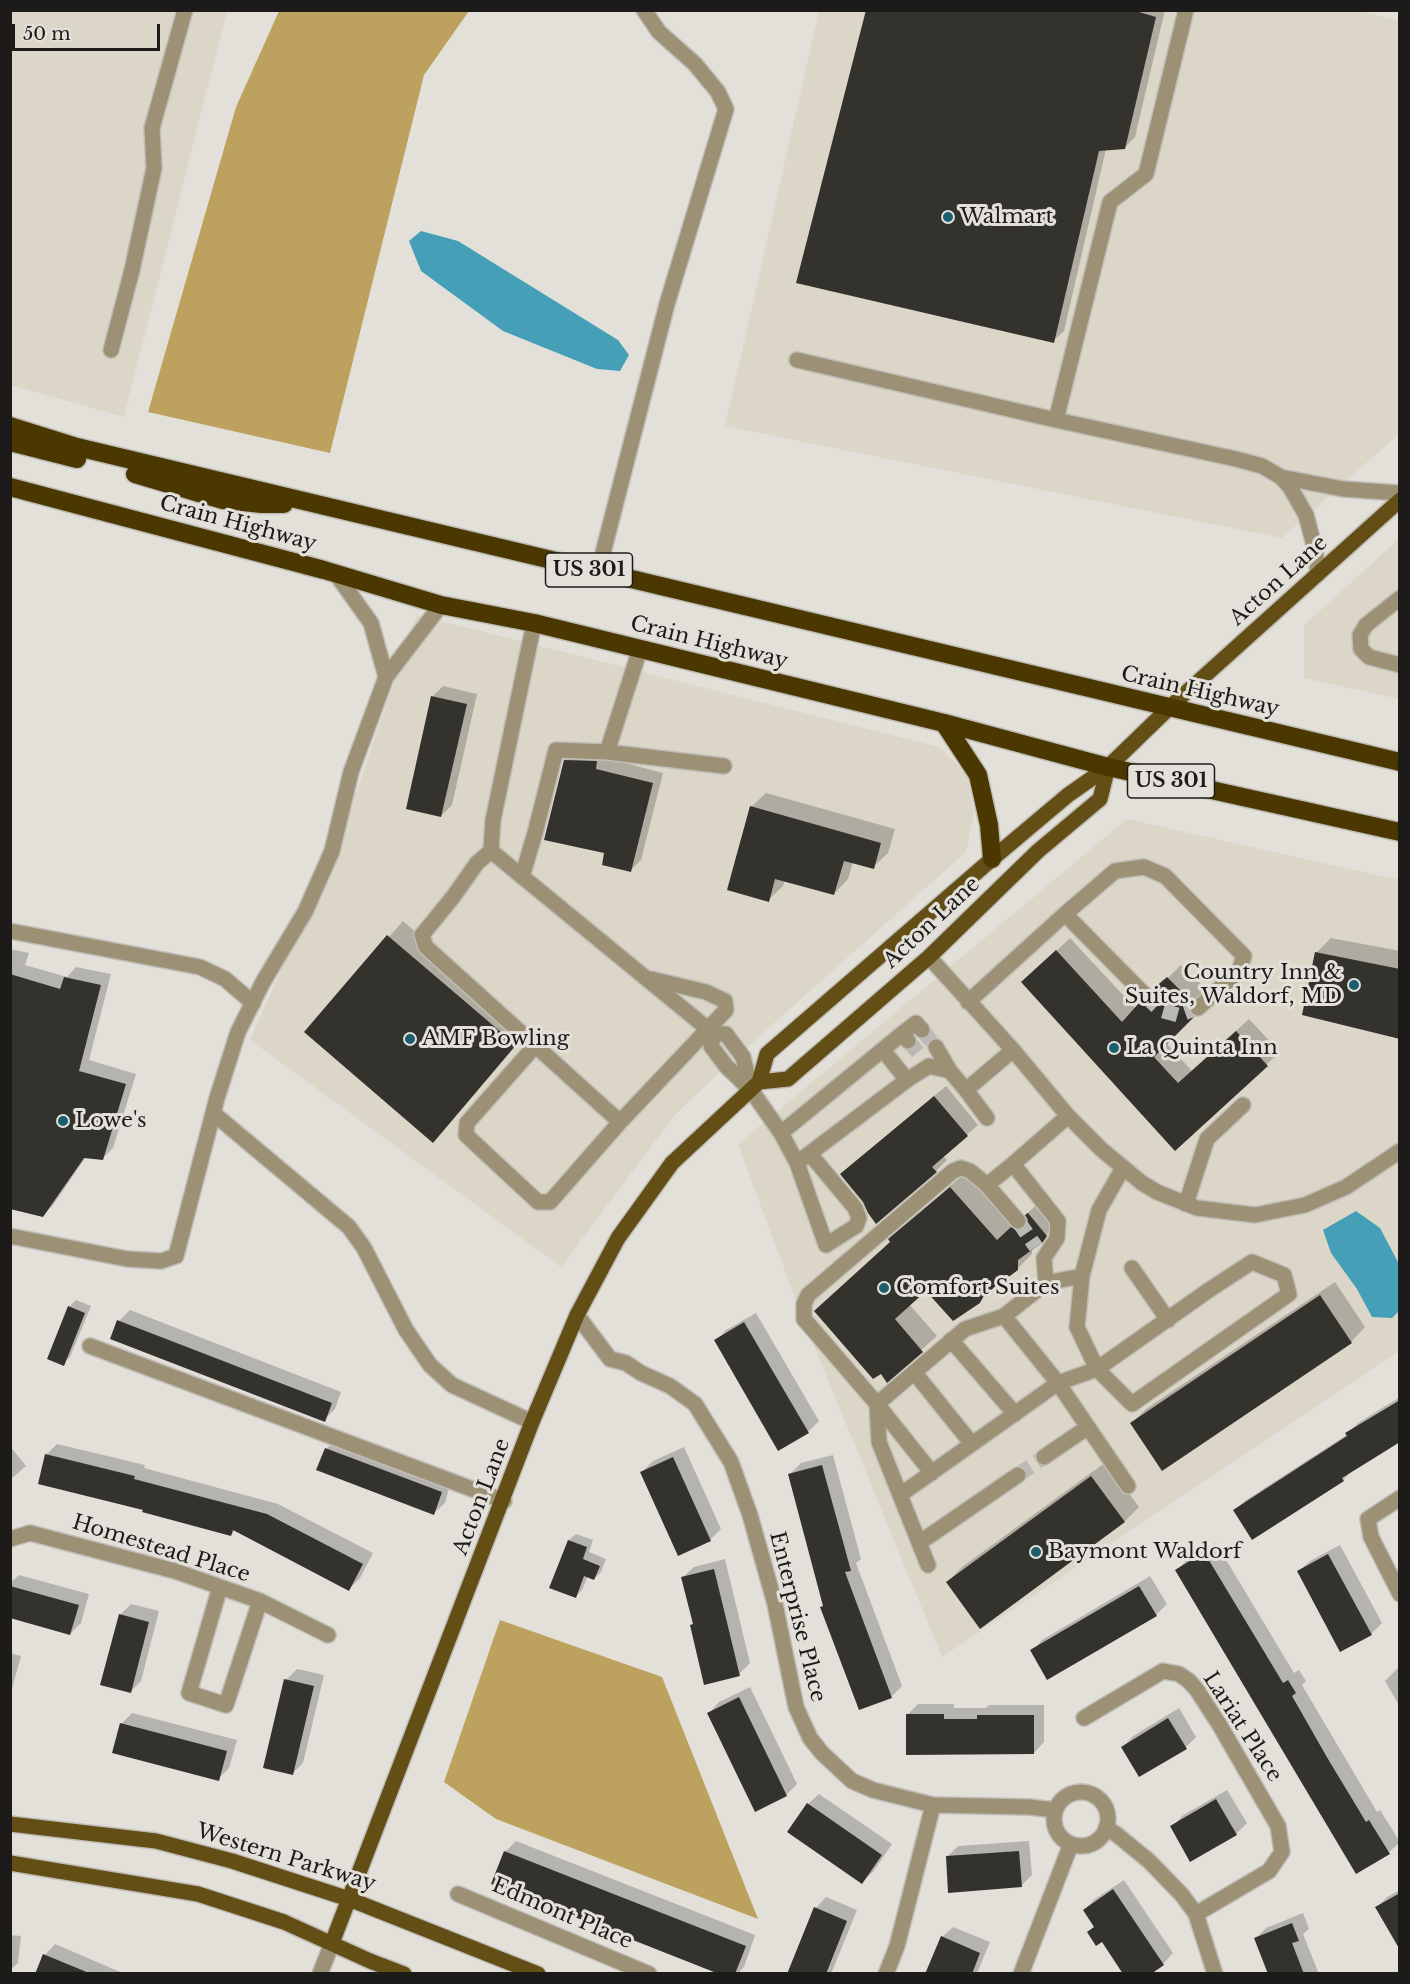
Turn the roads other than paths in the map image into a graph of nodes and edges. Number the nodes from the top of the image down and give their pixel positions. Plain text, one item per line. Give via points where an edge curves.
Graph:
1 (185, 10) edge
2 (644, 10) edge
3 (1186, 10) edge
4 (111, 350) dead end
5 (796, 360) dead end
6 (1056, 420) junction
7 (10, 426) edge
8 (10, 442) edge
9 (1281, 477) junction
10 (10, 488) edge
11 (1400, 493) edge
12 (1400, 500) edge
13 (309, 503) junction
14 (598, 572) junction
15 (1318, 573) junction
16 (336, 574) junction
17 (1400, 598) edge
18 (441, 604) junction
19 (534, 623) junction
20 (640, 649) junction
21 (1400, 665) edge
22 (386, 677) junction
23 (1170, 707) junction
24 (944, 723) junction
25 (607, 752) junction
26 (1400, 762) edge
27 (724, 766) dead end
28 (1108, 766) junction
29 (1400, 832) edge
30 (490, 851) junction
31 (992, 859) junction
32 (522, 877) junction
33 (1065, 914) junction
34 (10, 931) edge
35 (929, 957) junction
36 (648, 978) junction
37 (1146, 996) tunnel mouth
38 (968, 1002) junction
39 (252, 1003) junction
40 (1198, 1008) tunnel mouth
41 (922, 1030) dead end
42 (711, 1032) junction
43 (535, 1046) junction
44 (936, 1047) tunnel mouth
45 (883, 1050) junction
46 (1013, 1050) junction
47 (950, 1071) junction
48 (908, 1080) junction
49 (755, 1086) junction
50 (966, 1090) junction
51 (1243, 1105) dead end
52 (213, 1113) junction
53 (1068, 1116) junction
54 (987, 1118) dead end
55 (620, 1122) junction
56 (781, 1133) junction
57 (1400, 1151) edge
58 (810, 1154) junction
59 (797, 1164) junction
60 (1013, 1164) junction
61 (1123, 1168) junction
62 (987, 1185) junction
63 (1186, 1204) junction
64 (1018, 1221) tunnel mouth
65 (10, 1236) edge
66 (1132, 1268) dead end
67 (1082, 1276) junction
68 (1046, 1283) junction
69 (577, 1315) junction
70 (1005, 1316) junction
71 (1168, 1320) junction
72 (951, 1340) junction
73 (90, 1346) dead end
74 (1097, 1370) junction
75 (914, 1372) junction
76 (1058, 1383) junction
77 (877, 1404) junction
78 (1015, 1414) junction
79 (532, 1422) junction
80 (1088, 1427) junction
81 (972, 1444) junction
82 (1044, 1457) tunnel mouth
83 (932, 1473) junction
84 (1018, 1475) tunnel mouth
85 (1128, 1486) dead end
86 (900, 1495) junction
87 (1400, 1498) edge
88 (504, 1501) junction
89 (10, 1539) edge
90 (919, 1543) junction
91 (928, 1564) dead end
92 (220, 1587) junction
93 (1400, 1594) edge
94 (260, 1601) junction
95 (328, 1635) dead end
96 (1084, 1718) dead end
97 (933, 1805) junction
98 (1055, 1810) junction
99 (10, 1824) edge
100 (1106, 1828) junction
101 (1071, 1844) junction
102 (10, 1863) edge
103 (458, 1894) dead end
104 (349, 1899) junction
105 (1196, 1914) junction
106 (332, 1943) junction
107 (320, 1974) edge
108 (404, 1974) edge
109 (538, 1974) edge
110 (650, 1974) edge
111 (886, 1974) edge
112 (1021, 1974) edge
113 (1215, 1974) edge

1 - 4 street via 152,128 154,168
2 - 14 street via 659,32 695,64 718,92 726,109 664,315
3 - 6 street via 1146,174 1110,202
5 - 6 street
6 - 9 street via 1236,459 1262,466
7 - 13 highway, Crain Highway / US 301 via 77,447
8 - 13 highway via 223,500
9 - 11 street via 1343,489
9 - 15 street via 1306,515
10 - 16 highway, Crain Highway / US 301
12 - 15 main road, Acton Lane
13 - 14 highway, Crain Highway / US 301
14 - 23 highway, Crain Highway / US 301
15 - 23 main road, Acton Lane
16 - 18 highway, Crain Highway / US 301
16 - 22 street via 371,623
17 - 21 street via 1359,635 1361,648 1369,657
18 - 19 highway, Crain Highway / US 301
18 - 22 street
19 - 20 highway, Crain Highway / US 301
19 - 30 street
20 - 24 highway, Crain Highway / US 301
20 - 25 street
22 - 39 street via 351,772 332,851 305,912
23 - 26 highway, Crain Highway / US 301
23 - 28 main road, Acton Lane
24 - 28 highway, Crain Highway / US 301
24 - 31 highway via 978,775
25 - 27 street
25 - 32 street via 556,750
28 - 29 highway, Crain Highway / US 301
28 - 31 main road, Acton Lane
28 - 35 main road, Acton Lane via 1100,799 1038,851
30 - 32 street
30 - 43 street via 422,935 426,947
31 - 49 main road, Acton Lane via 767,1054
32 - 36 street
33 - 37 street
33 - 38 street
33 - 40 street via 1115,871 1144,867 1165,876 1244,956 1239,971
34 - 39 street via 200,967 225,979
35 - 38 street
35 - 49 main road, Acton Lane via 788,1079
36 - 42 street
36 - 42 street via 725,1001 726,1010
38 - 46 street
39 - 52 street via 238,1032
41 - 45 street via 916,1023 905,1037
42 - 49 street via 726,1034 743,1057
42 - 55 street
43 - 55 street
43 - 55 street via 467,1123 466,1135 538,1202 550,1202
44 - 47 street
45 - 48 street
45 - 56 street
46 - 50 street
46 - 53 street
47 - 48 street via 926,1062
47 - 50 street
48 - 58 street
49 - 56 street
49 - 69 main road, Acton Lane via 672,1162 618,1238
50 - 54 street
51 - 63 street via 1207,1139
52 - 65 street via 176,1256 161,1261 127,1259
52 - 79 street via 349,1227 430,1365 452,1386
53 - 60 street
53 - 61 street
56 - 59 street
57 - 63 street via 1346,1187 1305,1205 1256,1215
58 - 59 street
58 - 59 street via 859,1218 856,1226 826,1245
60 - 62 street
60 - 68 street via 1058,1221 1057,1238 1040,1252
61 - 63 street via 1149,1188
61 - 67 street via 1099,1210
62 - 64 street
62 - 77 street via 970,1171 953,1171 808,1295 804,1319
66 - 71 street
67 - 68 street
67 - 74 street via 1077,1327
68 - 70 street
69 - 79 main road, Acton Lane
69 - 97 street, Enterprise Place via 610,1359 670,1386 695,1404 731,1462 775,1604 796,1707 810,1738 852,1780 873,1790
70 - 72 street via 965,1329
70 - 76 street
71 - 74 street
71 - 74 street via 1252,1262 1284,1275 1289,1294 1132,1404
72 - 75 street
72 - 78 street
73 - 88 street
74 - 76 street
75 - 77 street
75 - 81 street
76 - 78 street
76 - 80 street
77 - 83 street
77 - 86 street via 879,1442
78 - 81 street
79 - 88 main road, Acton Lane
80 - 82 street
80 - 85 street
81 - 83 street
83 - 86 street
84 - 90 street
86 - 90 street
87 - 93 street via 1368,1519 1371,1538
88 - 104 main road, Acton Lane
89 - 92 street, Homestead Place via 30,1533 175,1571
90 - 91 street
92 - 94 street, Homestead Place
92 - 94 street via 189,1693 226,1705
94 - 95 street, Homestead Place
96 - 105 street, Lariat Place via 1163,1671 1179,1674 1189,1681 1219,1724 1278,1826 1282,1852 1269,1871
97 - 98 street, Enterprise Place
97 - 111 street via 897,1946
98 - 100 street via 1065,1797 1090,1793 1107,1812
98 - 101 street via 1058,1834
99 - 104 main road, Western Parkway via 156,1841
100 - 101 street via 1102,1836 1088,1845
100 - 105 street via 1167,1877
101 - 112 street
102 - 106 main road via 198,1894 284,1922
103 - 110 street, Edmont Place
104 - 106 main road, Acton Lane
104 - 109 main road, Western Parkway
105 - 113 street
106 - 107 street, Acton Lane
106 - 108 main road

